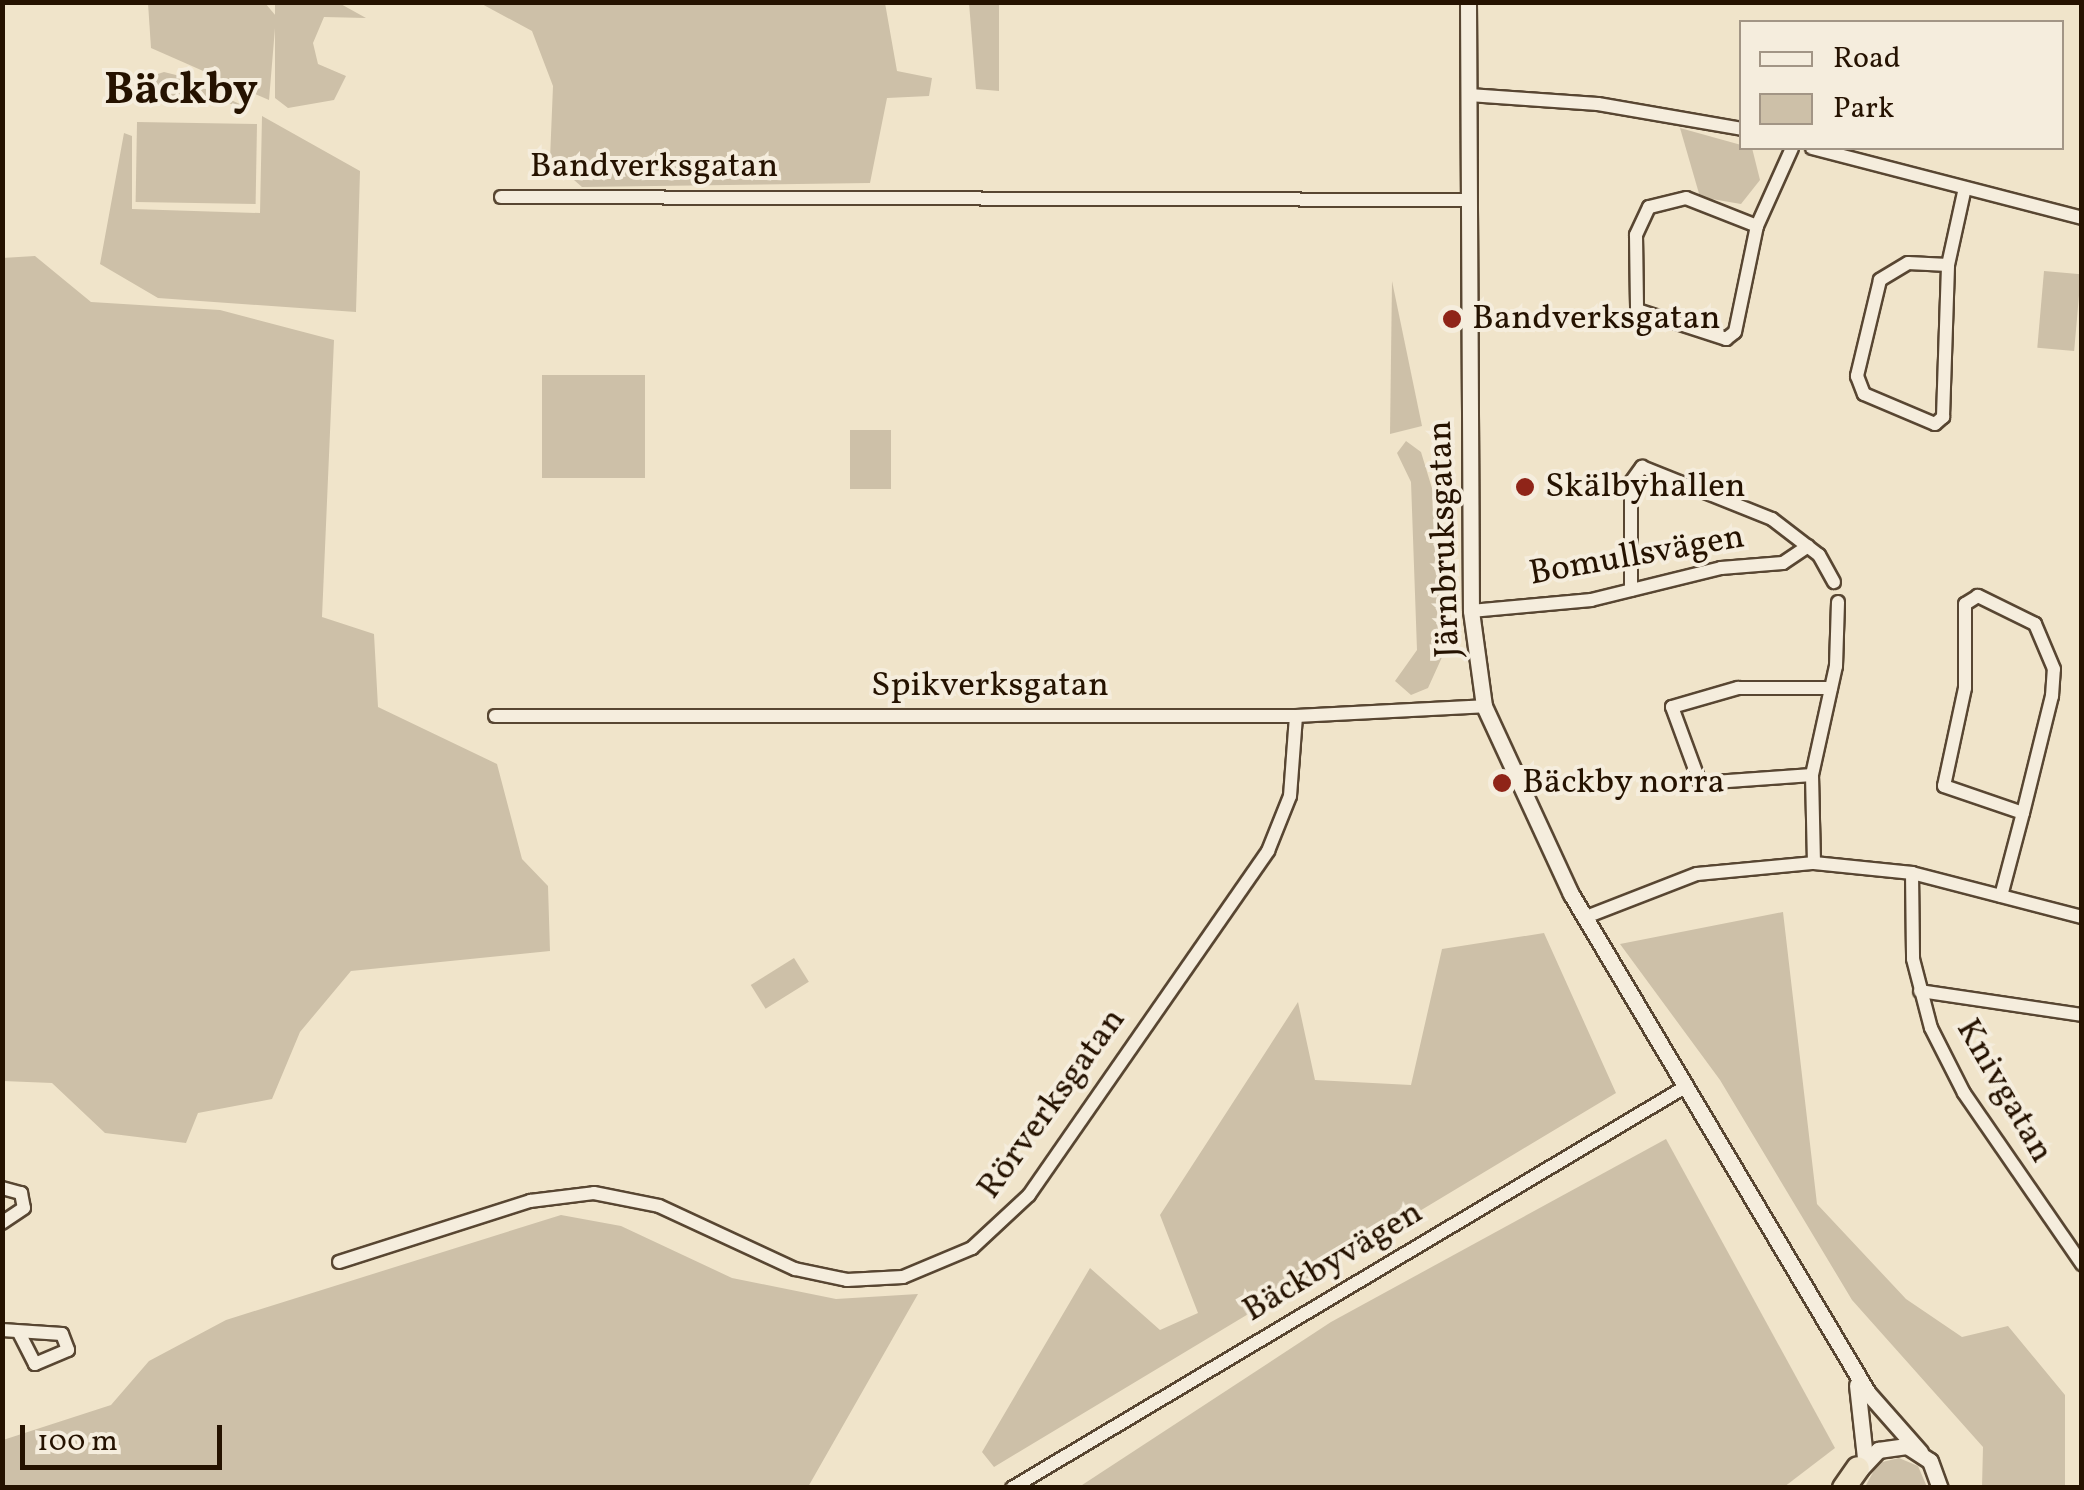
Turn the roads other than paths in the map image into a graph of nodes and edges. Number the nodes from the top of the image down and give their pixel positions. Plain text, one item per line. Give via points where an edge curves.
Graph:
1 (1468, 2) edge
2 (1469, 95) junction
3 (1739, 128) edge
4 (1791, 150) edge
5 (1819, 150) edge
6 (1964, 192) junction
7 (501, 197) dead end
8 (1468, 200) junction
9 (2082, 218) edge
10 (1757, 226) junction
11 (1948, 265) junction
12 (1808, 546) junction
13 (1834, 582) dead end
14 (1631, 590) junction
15 (1838, 602) dead end
16 (1471, 611) junction
17 (1830, 688) junction
18 (1484, 706) junction
19 (495, 716) dead end
20 (1296, 716) junction
21 (1812, 775) junction
22 (2023, 813) junction
23 (1814, 863) junction
24 (1912, 874) junction
25 (2001, 896) junction
26 (1586, 917) junction
27 (2082, 917) edge
28 (1920, 991) junction
29 (2082, 1016) edge
30 (1684, 1087) junction
31 (2, 1188) edge
32 (2, 1223) edge
33 (339, 1262) dead end
34 (2082, 1264) edge
35 (2, 1330) edge
36 (19, 1332) dead end
37 (1838, 1340) junction
38 (1920, 1452) junction
39 (1855, 1475) edge
40 (1012, 1488) edge
41 (1940, 1488) edge

1 - 2 street, Järnbruksgatan
2 - 3 street via 1598,104
2 - 8 street, Järnbruksgatan
4 - 10 street
5 - 6 street
6 - 9 street
6 - 11 street
7 - 8 street, Bandverksgatan
8 - 16 street, Järnbruksgatan
10 - 10 street via 1686,198 1658,200 1636,235 1635,302 1726,339
11 - 11 street via 1943,417 1914,418 1856,382 1880,280 1908,263
12 - 13 street
12 - 14 street, Bomullsvägen via 1783,563
12 - 14 street via 1732,497 1642,467 1630,482
14 - 16 street, Bomullsvägen
15 - 17 street
16 - 18 street, Järnbruksgatan
17 - 21 street
17 - 21 street via 1738,688 1676,704 1700,783
18 - 20 street, Spikverksgatan
18 - 26 street, Järnbruksgatan
19 - 20 street, Spikverksgatan
20 - 33 street, Rörverksgatan via 1290,796 1268,851 1039,1182 972,1248 903,1277 833,1278 659,1206 594,1194 530,1201
21 - 23 street
22 - 22 street via 2052,696 2049,646 2036,624 1975,598 1966,604 1965,688 1944,786
22 - 25 street
23 - 24 street
23 - 26 street via 1697,874
24 - 25 street
24 - 28 street, Knivgatan
25 - 27 street
26 - 30 street, Järnbruksgatan
28 - 29 street
28 - 34 street, Knivgatan via 1964,1093
30 - 37 street, Järnbruksgatan
30 - 40 street, Bäckbyvägen
31 - 32 street via 21,1194 24,1208
35 - 36 street
37 - 38 street, Järnbruksgatan via 1893,1428
37 - 39 street, Järnbruksgatan via 1866,1416
38 - 39 street via 1893,1446
38 - 41 street, Järnbruksgatan

